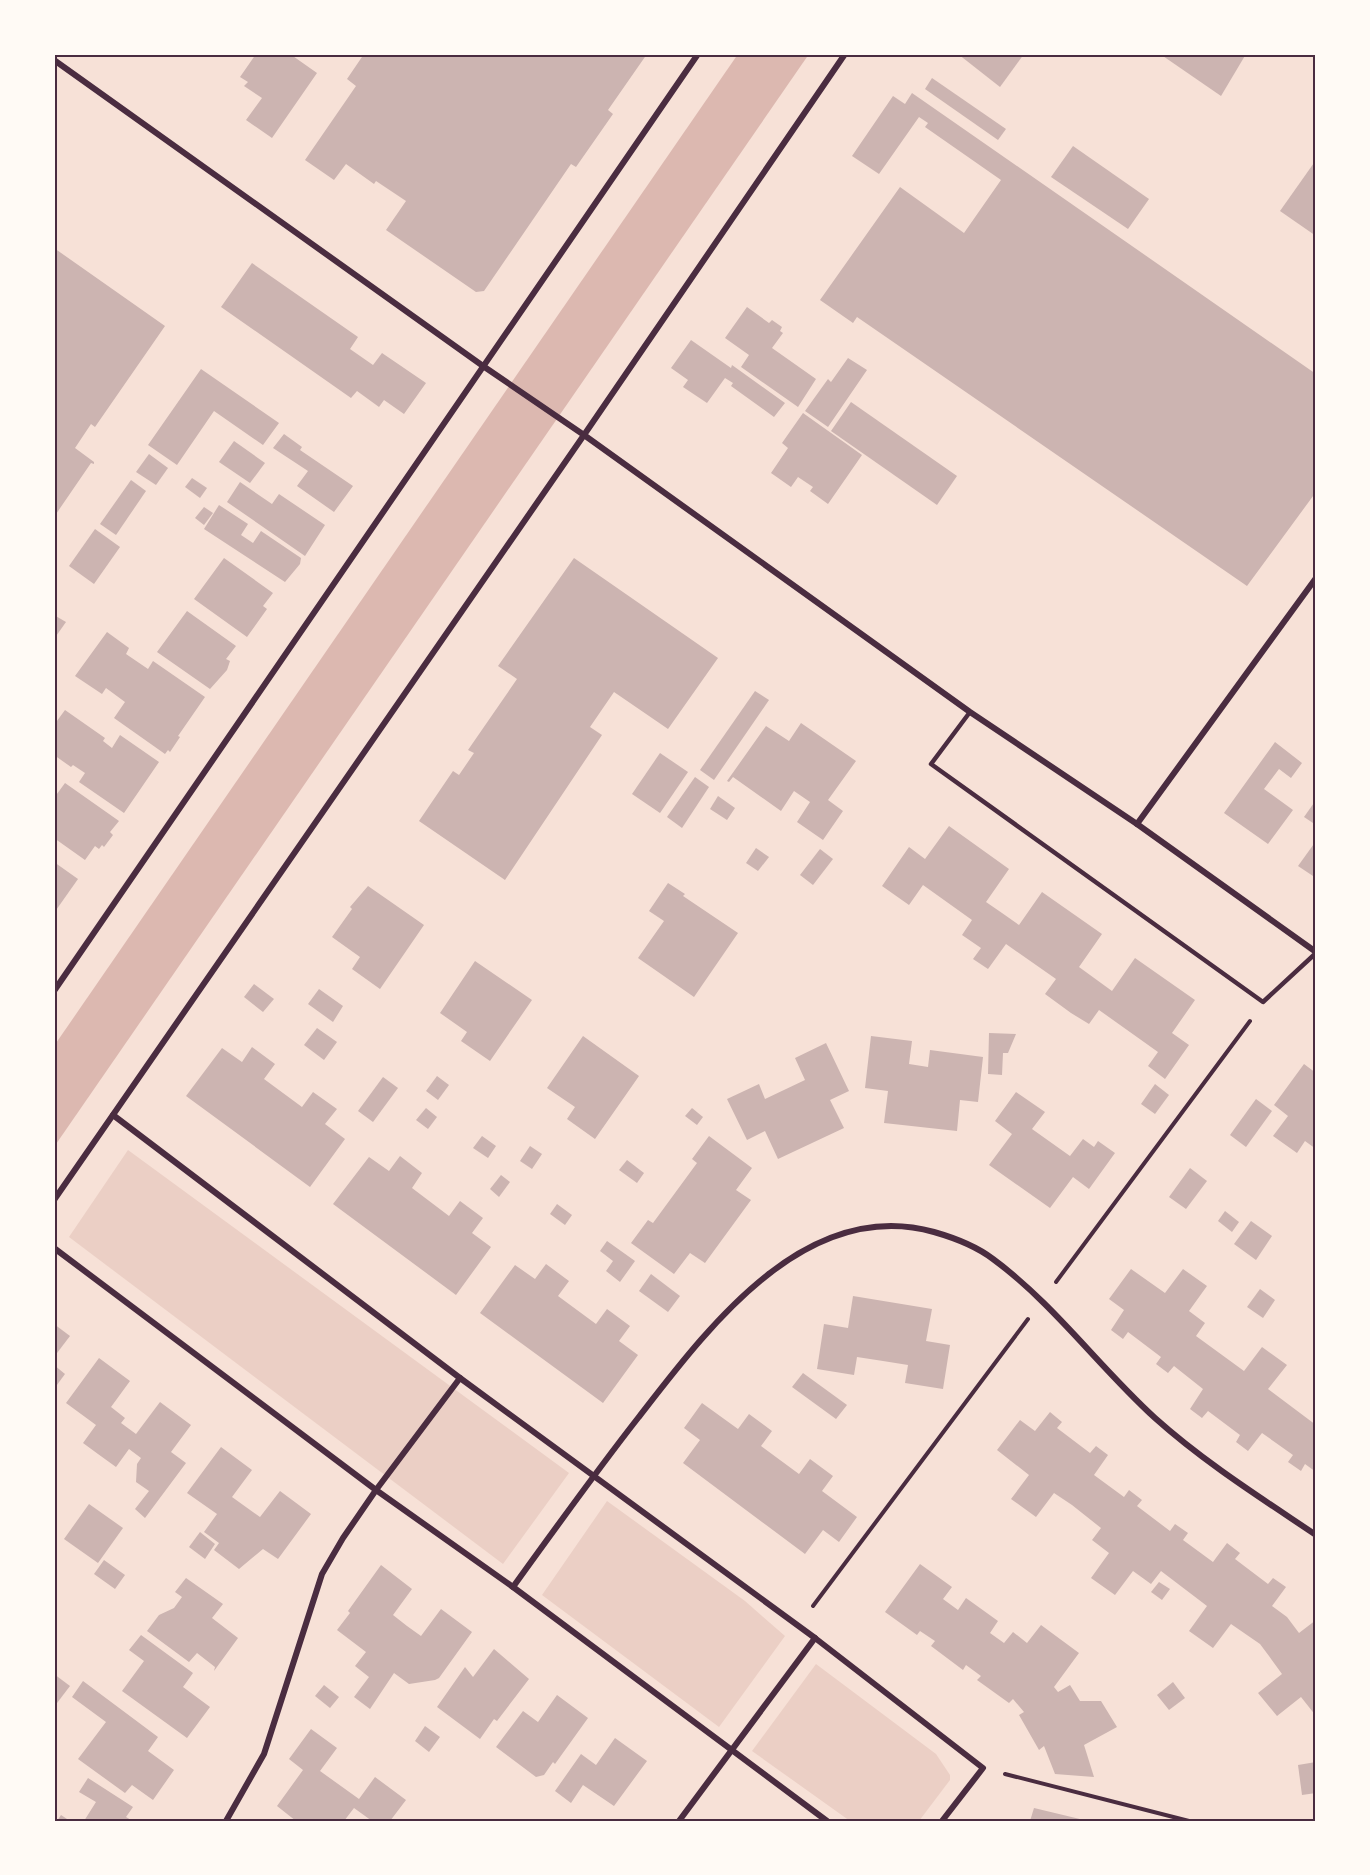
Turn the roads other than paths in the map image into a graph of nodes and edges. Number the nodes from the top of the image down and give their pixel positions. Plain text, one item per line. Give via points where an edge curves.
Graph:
1 (698, 54) edge
2 (845, 54) edge
3 (54, 60) edge
4 (483, 366) junction
5 (584, 435) junction
6 (1316, 578) edge
7 (970, 712) junction
8 (1137, 824) junction
9 (1316, 953) edge
10 (54, 991) edge
11 (113, 1114) junction
12 (54, 1200) edge
13 (54, 1248) edge
14 (460, 1378) junction
15 (593, 1476) junction
16 (376, 1490) junction
17 (1316, 1535) edge
18 (513, 1587) junction
19 (815, 1638) junction
20 (731, 1750) junction
21 (226, 1821) edge
22 (680, 1821) edge
23 (827, 1821) edge
24 (942, 1821) edge

1 - 4 street
2 - 5 street
3 - 4 street
4 - 5 street
4 - 10 street
5 - 7 street
5 - 11 street
6 - 8 street
7 - 8 street
7 - 9 lane via 931,764 1263,1002
8 - 9 street
11 - 12 street
11 - 14 street
13 - 16 street
14 - 15 street
14 - 16 street
15 - 17 street via 724,1313 770,1273 801,1251 838,1235 872,1227 912,1226 956,1238 992,1258 1042,1301 1155,1418 1200,1455
15 - 18 street
15 - 19 street
16 - 18 street
16 - 21 street via 322,1574 264,1755
18 - 20 street
19 - 20 street
19 - 24 street via 983,1768
20 - 22 street
20 - 23 street

